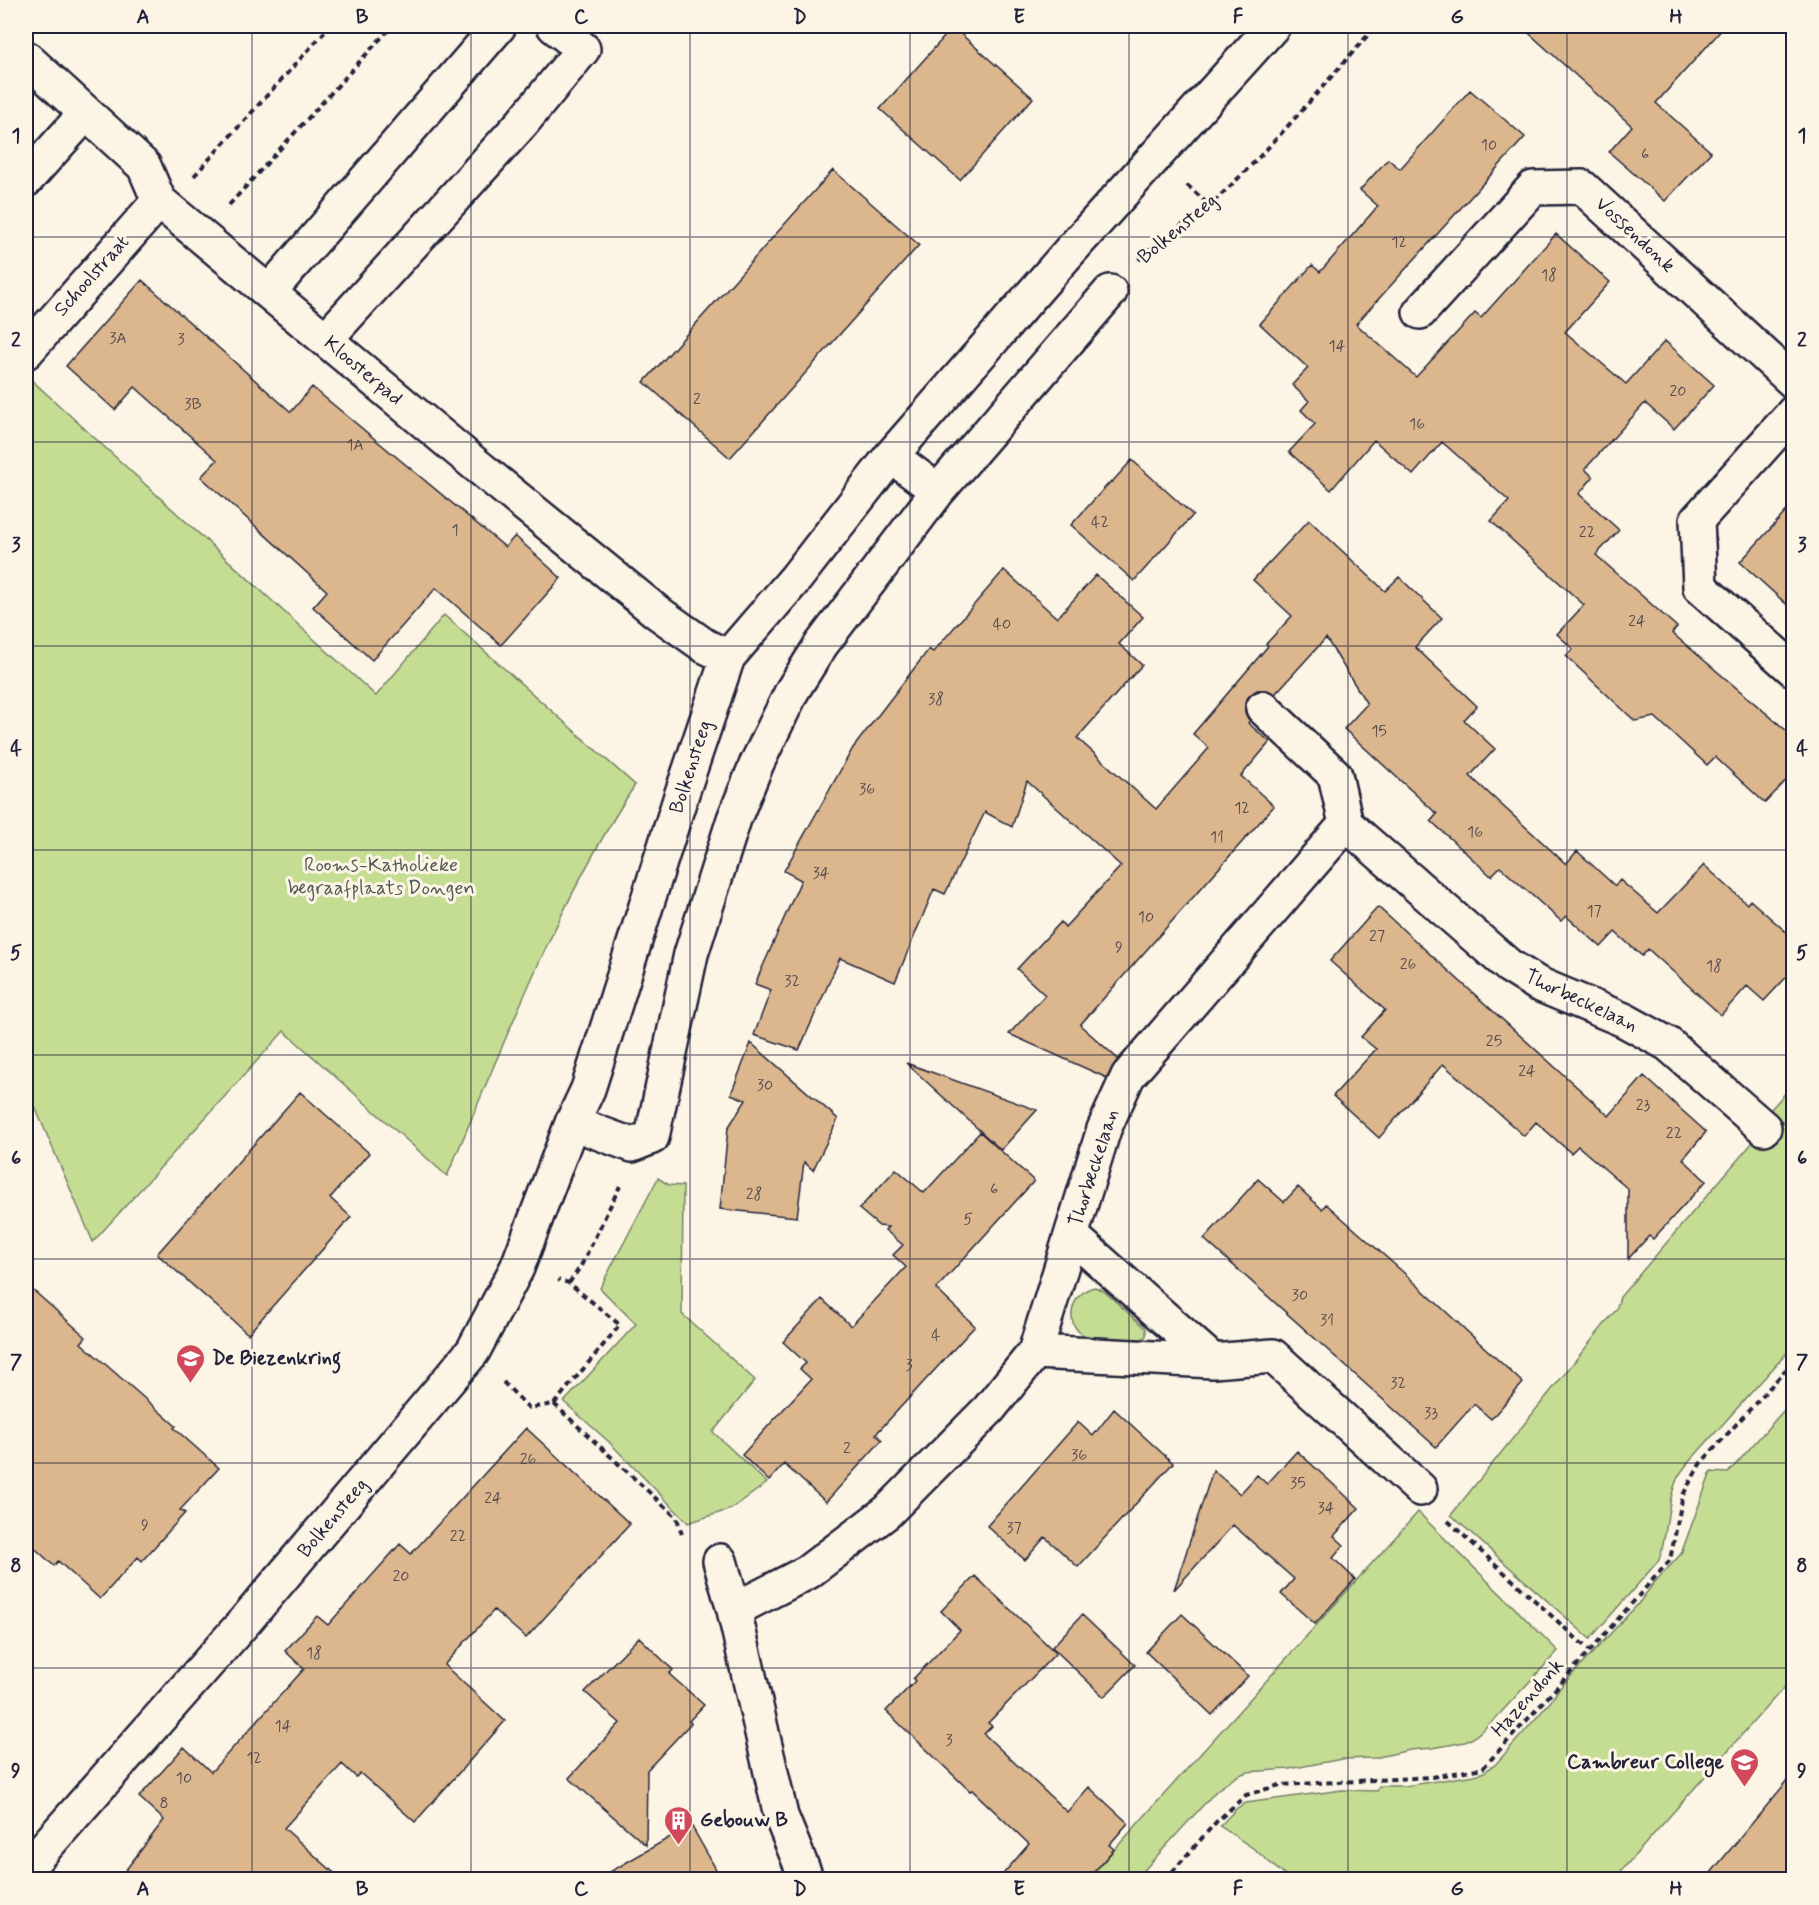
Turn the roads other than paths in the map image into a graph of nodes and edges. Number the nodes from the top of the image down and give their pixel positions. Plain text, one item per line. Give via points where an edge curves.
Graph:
1 (499, 26) edge
2 (554, 26) edge
3 (1273, 26) edge
4 (26, 57) edge
5 (86, 113) junction
6 (26, 180) edge
7 (159, 201) junction
8 (269, 292) junction
9 (1110, 292) road end
10 (1420, 312) dead end
11 (326, 339) junction
12 (26, 351) edge
13 (1794, 382) edge
14 (1794, 412) edge
15 (891, 456) junction
16 (938, 491) junction
17 (728, 657) junction
18 (1794, 670) edge
19 (1263, 708) dead end
20 (1346, 824) junction
21 (572, 1123) junction
22 (1764, 1128) dead end
23 (1072, 1236) junction
24 (1035, 1352) junction
25 (1213, 1361) junction
26 (1420, 1489) road end
27 (720, 1561) road end
28 (734, 1610) junction
29 (26, 1869) edge
30 (807, 1880) edge

1 - 8 street
2 - 11 street via 583,49 522,123
3 - 15 street, Bolkensteeg
4 - 5 street, Kloosterpad
5 - 6 street
5 - 7 street, Kloosterpad via 144,166
7 - 8 street, Kloosterpad
7 - 12 street, Schoolstraat
8 - 11 street, Kloosterpad
9 - 16 street
10 - 13 street, Vossendonk via 1533,188 1582,187
11 - 17 street, Kloosterpad via 657,612 705,646
14 - 18 street via 1697,520 1700,587
15 - 16 street
15 - 17 street, Bolkensteeg via 796,578
16 - 21 street via 821,645 792,691 757,763 734,819 691,954 652,1137 632,1145
17 - 21 street, Bolkensteeg via 588,1089
19 - 20 street via 1335,774
20 - 22 street, Thorbeckelaan via 1509,966 1538,984 1624,1020 1668,1044
20 - 23 street, Thorbeckelaan via 1128,1076 1104,1129
21 - 29 street, Bolkensteeg via 517,1268 473,1351 246,1620
23 - 24 street, Thorbeckelaan
23 - 25 street, Thorbeckelaan
24 - 25 street
24 - 28 street, Thorbeckelaan via 989,1409 887,1512 807,1572
25 - 26 street via 1273,1356
27 - 28 street
28 - 30 street via 781,1816

